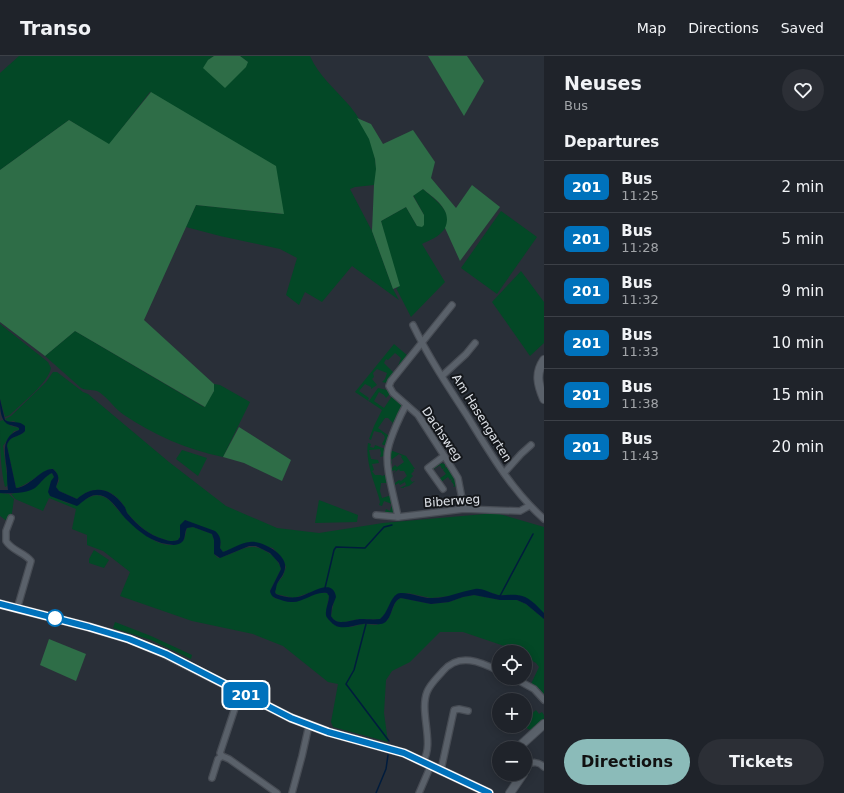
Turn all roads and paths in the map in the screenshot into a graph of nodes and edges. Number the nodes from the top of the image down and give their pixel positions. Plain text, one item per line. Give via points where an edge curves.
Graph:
1 (452, 305) dead end
2 (413, 325) dead end
3 (422, 343) junction
4 (475, 343) dead end
5 (544, 360) edge
6 (442, 376) junction
7 (544, 399) edge
8 (406, 405) junction
9 (531, 446) dead end
10 (444, 456) junction
11 (504, 473) junction
12 (443, 489) dead end
13 (529, 506) junction
14 (464, 509) junction
15 (376, 515) dead end
16 (398, 517) junction
17 (12, 518) dead end
18 (544, 520) edge
19 (0, 604) edge
20 (17, 609) junction
21 (492, 668) edge
22 (527, 685) edge
23 (544, 700) edge
24 (236, 705) dead end
25 (468, 712) dead end
26 (544, 724) edge
27 (309, 725) junction
28 (525, 741) edge
29 (222, 756) junction
30 (532, 762) edge
31 (427, 763) junction
32 (544, 767) edge
33 (440, 770) junction
34 (212, 778) dead end
35 (518, 781) edge
36 (277, 793) edge
37 (292, 793) edge
38 (419, 793) edge
39 (489, 793) edge
40 (510, 793) edge

1 - 3 street
2 - 3 street, Am Hasengarten
3 - 6 street, Am Hasengarten
3 - 8 street, Dachsweg via 391,381 393,393
4 - 6 street, Am Hasengarten
5 - 7 main road via 537,373
6 - 11 street, Am Hasengarten
8 - 10 street, Dachsweg via 418,415
8 - 16 street via 388,449 388,465
9 - 11 street, Am Hasengarten
10 - 12 street via 428,468
10 - 14 street, Dachsweg via 458,478
11 - 13 street, Am Hasengarten
13 - 14 street, Biberweg via 520,511
13 - 18 street, Am Hasengarten
14 - 16 street, Biberweg
15 - 16 street, Biberweg
17 - 20 street via 6,531 6,542 31,561
19 - 20 main road
20 - 27 main road via 110,633 144,645 277,712
21 - 31 street via 479,662 459,660 450,664 428,689 425,698
22 - 23 street
24 - 29 street via 220,753
25 - 33 street via 454,710
26 - 28 main road
27 - 31 main road via 404,753
27 - 37 street
29 - 34 street via 218,759
29 - 36 street
30 - 32 street
31 - 33 main road
31 - 38 street
33 - 39 main road
35 - 40 main road

